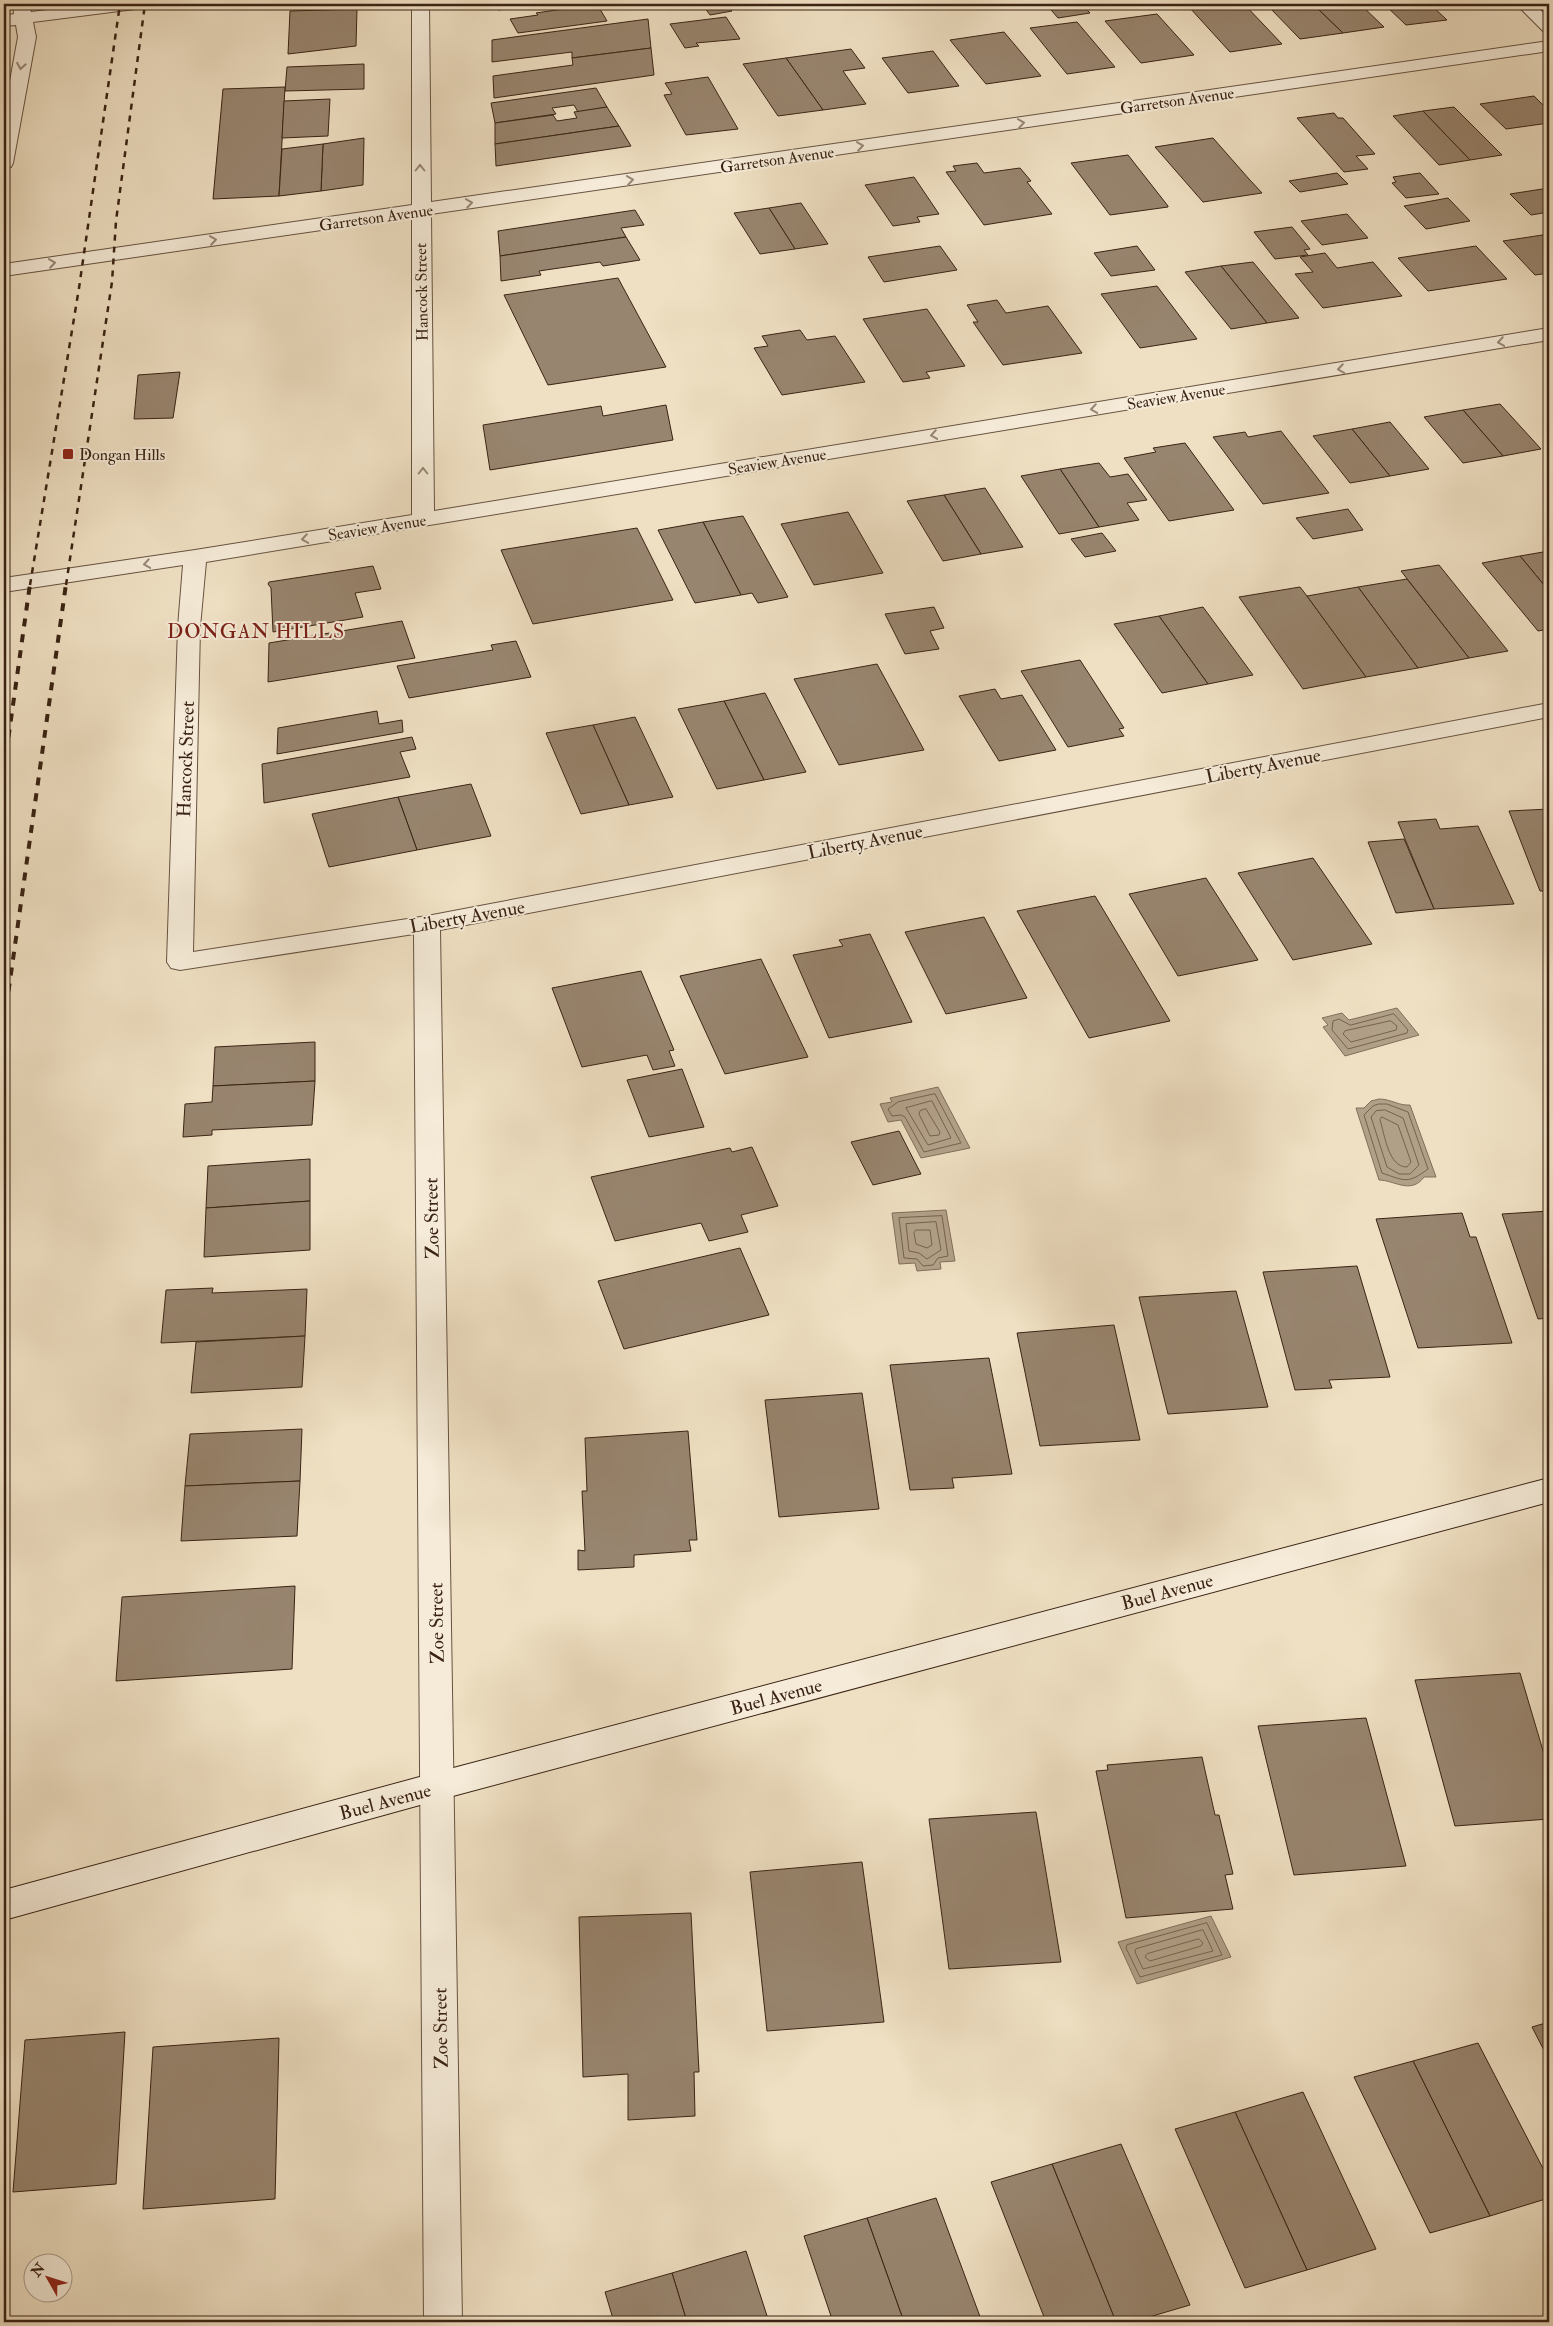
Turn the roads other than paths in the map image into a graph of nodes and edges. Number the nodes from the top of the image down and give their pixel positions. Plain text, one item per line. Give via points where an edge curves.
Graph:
1 (135, 4) edge
2 (420, 4) edge
3 (1524, 4) edge
4 (22, 11) edge
5 (4, 21) edge
6 (1549, 27) edge
7 (1549, 46) edge
8 (4, 163) edge
9 (421, 210) junction
10 (4, 270) edge
11 (1549, 334) edge
12 (423, 520) junction
13 (195, 557) junction
14 (4, 586) edge
15 (1549, 710) edge
16 (428, 924) junction
17 (180, 962) joint
18 (1549, 1490) edge
19 (438, 1786) junction
20 (4, 1905) edge
21 (443, 2322) edge

1 - 4 street
9 -> 2 street, Hancock Street
3 - 6 street
4 - 5 street
4 -> 8 street via 27,36
9 -> 7 street, Garretson Avenue
10 -> 9 street, Garretson Avenue
12 -> 9 street, Hancock Street
11 -> 12 street, Seaview Avenue
12 -> 13 street, Seaview Avenue
13 -> 14 street, Seaview Avenue
13 - 17 street, Hancock Street via 189,626
15 - 16 street, Liberty Avenue
16 - 17 street, Liberty Avenue
16 - 19 street, Zoe Street
18 - 19 street, Buel Avenue
19 - 20 street, Buel Avenue
19 - 21 street, Zoe Street

